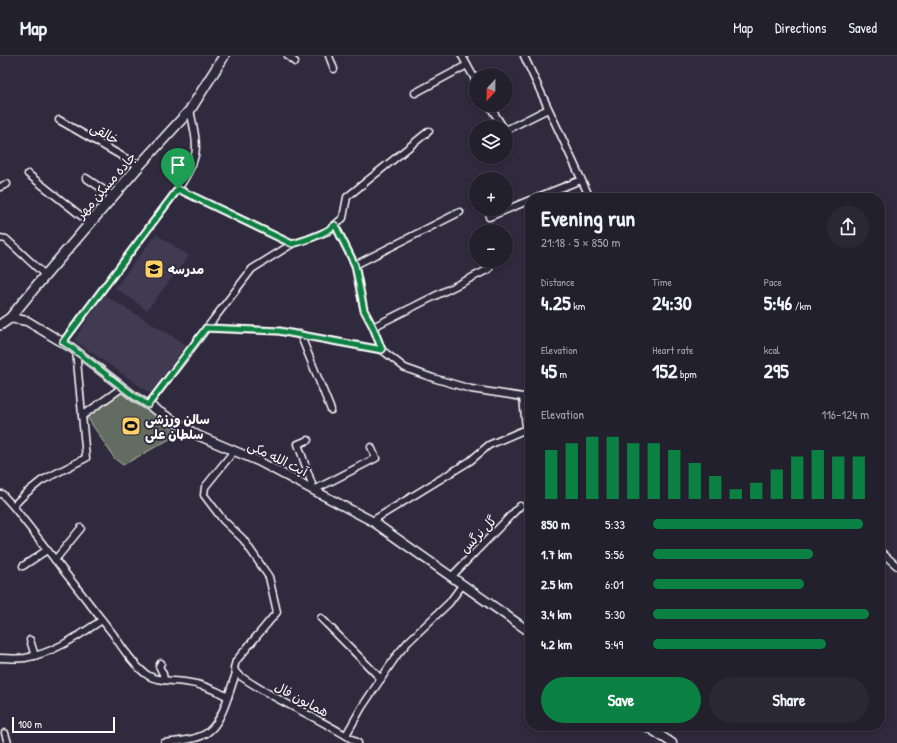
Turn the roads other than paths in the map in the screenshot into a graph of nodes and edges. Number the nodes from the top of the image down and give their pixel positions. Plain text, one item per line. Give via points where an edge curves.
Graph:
1 (224, 56) edge
2 (288, 56) edge
3 (329, 56) edge
4 (462, 56) edge
5 (524, 56) edge
6 (295, 62) dead end
7 (467, 65) junction
8 (334, 69) dead end
9 (469, 69) edge
10 (415, 94) dead end
11 (548, 109) junction
12 (190, 110) junction
13 (60, 120) dead end
14 (513, 126) edge
15 (429, 131) dead end
16 (139, 166) junction
17 (28, 174) dead end
18 (86, 178) dead end
19 (581, 180) junction
20 (7, 184) dead end
21 (0, 188) edge
22 (178, 189) junction
23 (548, 193) edge
24 (588, 193) edge
25 (113, 196) junction
26 (525, 202) edge
27 (460, 212) dead end
28 (489, 217) dead end
29 (90, 222) junction
30 (335, 225) junction
31 (0, 238) edge
32 (292, 244) junction
33 (355, 265) junction
34 (489, 269) dead end
35 (45, 275) junction
36 (10, 318) junction
37 (0, 324) edge
38 (373, 327) junction
39 (206, 328) junction
40 (300, 334) junction
41 (63, 342) junction
42 (76, 350) junction
43 (382, 350) junction
44 (123, 387) junction
45 (523, 397) joint
46 (148, 405) junction
47 (331, 410) dead end
48 (82, 416) junction
49 (525, 418) edge
50 (525, 428) edge
51 (308, 440) dead end
52 (371, 447) dead end
53 (234, 451) junction
54 (314, 490) junction
55 (1, 492) edge
56 (13, 506) junction
57 (520, 506) dead end
58 (372, 521) junction
59 (81, 528) dead end
60 (47, 550) junction
61 (885, 556) edge
62 (55, 560) junction
63 (23, 566) dead end
64 (897, 566) edge
65 (452, 576) junction
66 (463, 584) junction
67 (321, 618) dead end
68 (102, 620) junction
69 (525, 628) edge
70 (30, 640) dead end
71 (34, 656) junction
72 (0, 658) edge
73 (161, 663) dead end
74 (236, 673) junction
75 (381, 679) junction
76 (164, 680) junction
77 (228, 697) junction
78 (654, 731) edge
79 (5, 733) dead end
80 (346, 735) junction
81 (173, 742) edge
82 (8, 743) edge
83 (164, 743) edge
84 (358, 743) edge
85 (672, 743) edge

1 - 12 main road, جاده مسکن مهر
2 - 6 street
3 - 8 street
4 - 7 street
5 - 11 street
7 - 9 street
7 - 10 street
11 - 14 street
11 - 19 street
12 - 16 main road, جاده مسکن مهر
12 - 22 street via 196,139 196,156 190,172
13 - 16 street, خالقی
15 - 30 street via 347,198 342,218
16 - 25 main road, جاده مسکن مهر
17 - 29 street
18 - 25 street
19 - 23 street
19 - 24 street
20 - 21 street
22 - 32 street
22 - 41 street
25 - 29 main road, جاده مسکن مهر
26 - 28 street
27 - 33 street
29 - 35 main road, جاده مسکن مهر
30 - 32 street via 308,240
30 - 33 street
31 - 35 street via 6,239
32 - 39 street via 252,269
33 - 38 street via 364,310
34 - 38 street
35 - 36 main road, جاده مسکن مهر
36 - 37 main road, جاده مسکن مهر
36 - 41 street, آیت الله مکی via 27,321
38 - 43 street
39 - 40 street
39 - 46 street
40 - 43 street
40 - 47 street
41 - 42 street, آیت الله مکی
42 - 44 street, آیت الله مکی
42 - 48 street
43 - 45 street via 406,368 433,378 471,389
44 - 46 street, آیت الله مکی
44 - 48 street
45 - 49 street
46 - 53 street, آیت الله مکی via 197,435
48 - 56 street via 86,458 41,481
50 - 58 street via 489,445 470,461
51 - 54 street via 298,444
52 - 54 street via 376,458
53 - 54 street, آیت الله مکی
53 - 74 street via 205,486 204,495 223,520 243,540 269,577 278,612 236,661
54 - 58 street, آیت الله مکی
55 - 56 street
56 - 60 street
57 - 65 street, گل نرگس
58 - 65 street, آیت الله مکی
59 - 62 street
60 - 62 street
60 - 63 street
61 - 64 street
62 - 68 street
65 - 66 street, آیت الله مکی
66 - 69 street, آیت الله مکی
66 - 75 street via 449,603 408,642
67 - 75 street
68 - 71 street via 71,641
68 - 76 street via 141,670 148,676
70 - 71 street
71 - 72 street
73 - 76 street via 159,666
74 - 77 street
74 - 80 street, همایون فال
75 - 80 street
76 - 77 street via 201,684
77 - 81 street via 212,730 201,737
78 - 85 street
79 - 82 street
80 - 84 street, همایون فال
81 - 83 street

